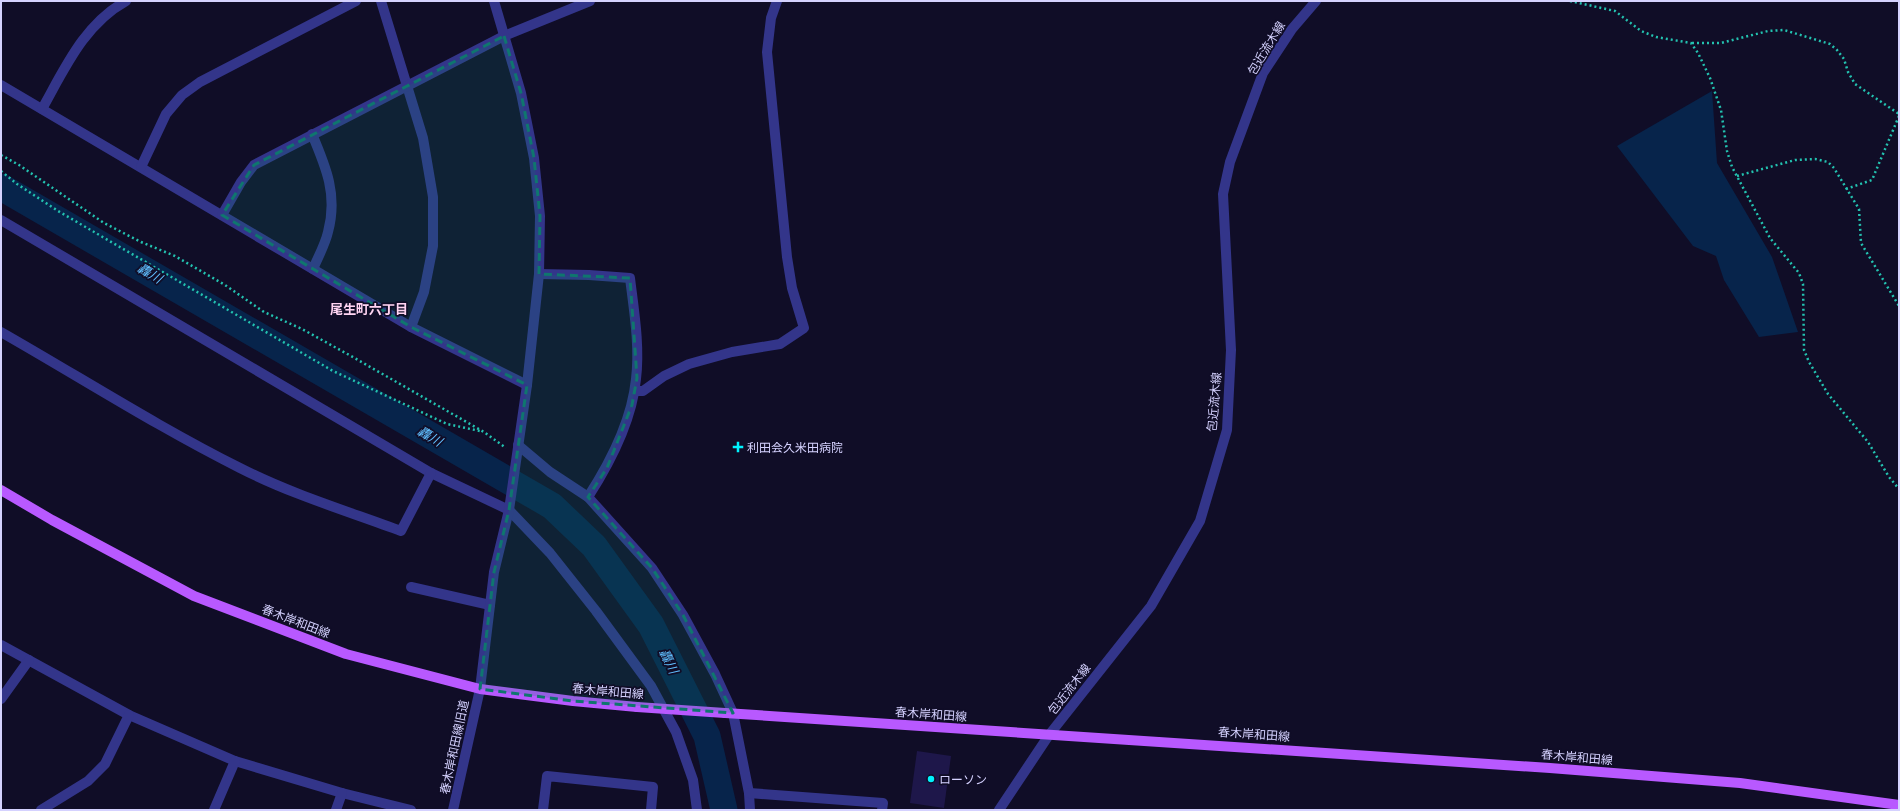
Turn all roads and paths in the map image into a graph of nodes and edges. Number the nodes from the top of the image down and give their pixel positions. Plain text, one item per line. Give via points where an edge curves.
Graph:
1 (126, 1) edge
2 (356, 1) edge
3 (381, 1) edge
4 (494, 1) edge
5 (590, 1) edge
6 (778, 1) edge
7 (1316, 1) edge
8 (1570, 1) edge
9 (504, 36) junction
10 (1691, 43) junction
11 (1, 85) edge
12 (407, 85) junction
13 (42, 109) junction
14 (1899, 115) edge
15 (312, 134) junction
16 (1, 155) edge
17 (141, 167) junction
18 (1, 171) edge
19 (1737, 176) junction
20 (1846, 189) junction
21 (222, 216) junction
22 (1, 220) edge
23 (313, 269) junction
24 (539, 274) junction
25 (1899, 306) edge
26 (411, 328) junction
27 (1, 332) edge
28 (527, 385) junction
29 (635, 391) junction
30 (484, 432) junction
31 (517, 451) junction
32 (431, 473) junction
33 (1899, 488) edge
34 (1, 490) edge
35 (588, 497) junction
36 (509, 506) junction
37 (411, 587) dead end
38 (490, 605) junction
39 (1, 645) edge
40 (29, 660) junction
41 (480, 689) junction
42 (1, 699) edge
43 (729, 713) junction
44 (129, 715) junction
45 (1049, 735) junction
46 (235, 761) junction
47 (342, 793) junction
48 (749, 793) junction
49 (1899, 805) edge
50 (41, 810) edge
51 (214, 810) edge
52 (336, 810) edge
53 (411, 810) edge
54 (453, 810) edge
55 (543, 810) edge
56 (651, 810) edge
57 (697, 810) edge
58 (750, 810) edge
59 (882, 810) edge
60 (999, 810) edge

1 - 13 street via 94,27 73,53
2 - 17 street via 200,82 182,95 166,114
3 - 12 street
4 - 9 street, 春木岸和田線旧道
5 - 9 street
6 - 29 street via 771,18 766,52 787,257 792,288 804,328 780,344 732,352 689,364 664,376 643,391
7 - 45 street, 包近流木線 via 1292,29 1263,73 1230,162 1224,188 1231,350 1227,430 1200,521 1151,606
8 - 10 path via 1615,11 1641,31 1656,37
9 - 12 street
9 - 24 street, 春木岸和田線旧道 via 522,93 534,158 540,216
10 - 14 path via 1721,43 1768,31 1784,30 1830,44 1844,59 1855,84
10 - 19 path via 1710,78 1721,110 1727,151
11 - 13 street
12 - 15 street
12 - 26 street via 423,138 433,204 433,246 424,292
13 - 17 street
14 - 20 path via 1872,180
15 - 21 street via 254,165
15 - 23 street via 327,168 333,197 328,232
16 - 30 path via 104,223 175,256 225,285 264,312 337,348
17 - 21 street
18 - 30 path via 58,211 333,371 447,424
19 - 20 path via 1795,160 1815,159 1828,162
19 - 33 path via 1770,238 1799,273 1803,284 1804,350 1809,362 1828,394 1868,442 1889,477
20 - 25 path via 1858,209 1861,242
21 - 23 street
22 - 32 street
23 - 26 street
24 - 28 street, 春木岸和田線旧道
24 - 29 street via 630,278 636,327
26 - 28 street
27 - 32 street via 241,468 401,531
28 - 31 street, 春木岸和田線旧道
29 - 35 street via 607,468
30 - 31 path
31 - 35 street
31 - 36 street, 春木岸和田線旧道
32 - 36 street
34 - 41 main road, 春木岸和田線 via 194,596 346,654
35 - 43 street via 656,574 683,615 715,674
36 - 38 street, 春木岸和田線旧道 via 494,572
36 - 57 street via 596,611 651,686 676,732 693,780
37 - 38 street
38 - 41 street, 春木岸和田線旧道
39 - 40 street
40 - 42 street
40 - 44 street
41 - 43 main road, 春木岸和田線, bridge via 573,701
41 - 54 street, 春木岸和田線旧道
43 - 45 main road, 春木岸和田線
43 - 48 street
44 - 46 street
44 - 50 street via 105,764 88,781
45 - 49 main road, 春木岸和田線 via 1276,748 1740,783
45 - 60 street, 包近流木線
46 - 47 street
46 - 51 street
47 - 52 street
47 - 53 street
48 - 58 street
48 - 59 street via 883,803
55 - 56 street via 546,776 654,787

